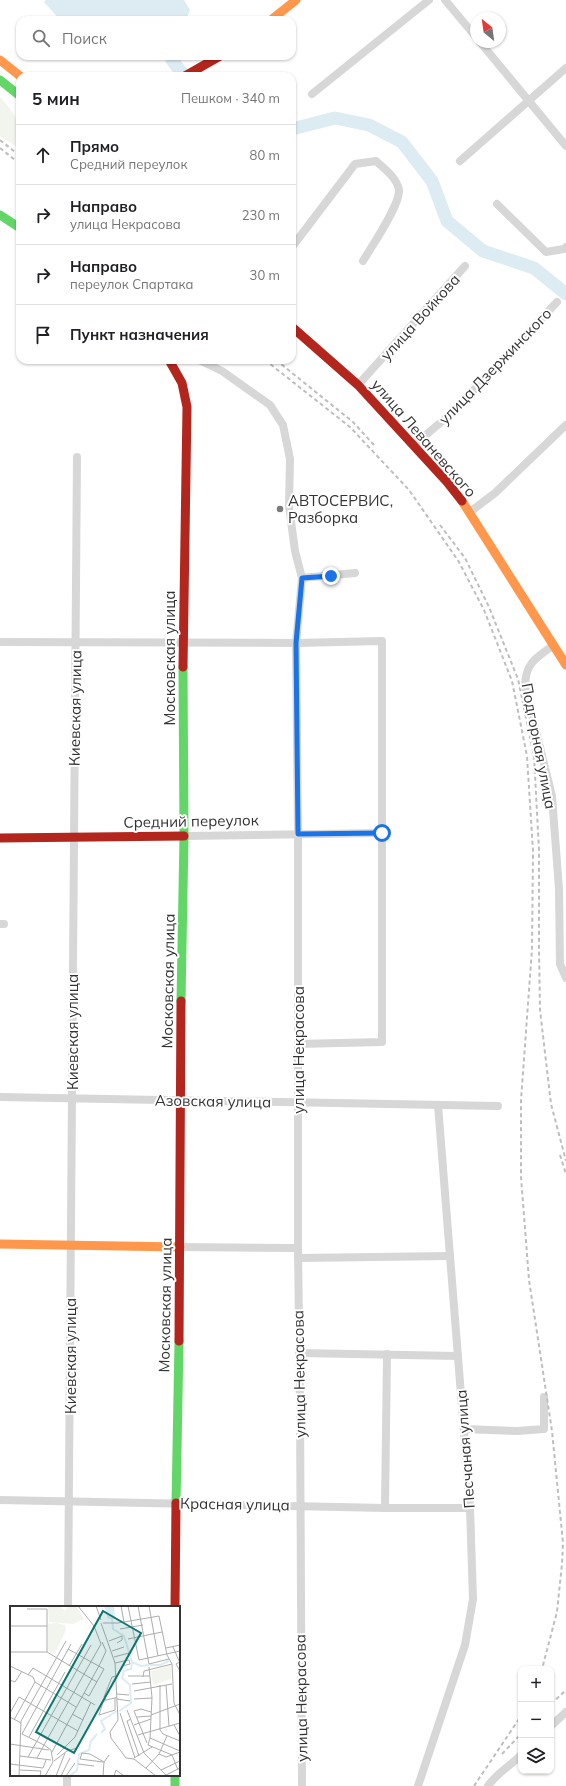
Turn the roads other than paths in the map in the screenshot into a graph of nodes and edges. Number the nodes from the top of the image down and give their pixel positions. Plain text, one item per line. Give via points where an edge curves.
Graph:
1 (296, 0) edge
2 (429, 0) edge
3 (445, 0) edge
4 (276, 16) edge
5 (470, 30) edge
6 (485, 48) edge
7 (0, 60) edge
8 (213, 60) edge
9 (566, 68) edge
10 (192, 72) edge
11 (16, 73) edge
12 (0, 80) edge
13 (16, 93) edge
14 (312, 94) dead end
15 (529, 101) junction
16 (566, 146) edge
17 (460, 161) dead end
18 (497, 204) dead end
19 (0, 215) edge
20 (16, 225) edge
21 (296, 242) edge
22 (566, 247) edge
23 (363, 261) dead end
24 (465, 266) dead end
25 (557, 302) dead end
26 (296, 331) edge
27 (171, 364) edge
28 (207, 364) edge
29 (358, 385) junction
30 (566, 425) edge
31 (414, 445) junction
32 (77, 457) dead end
33 (470, 512) junction
34 (355, 573) dead end
35 (302, 578) junction
36 (0, 642) edge
37 (75, 642) junction
38 (183, 642) junction
39 (296, 643) junction
40 (554, 645) junction
41 (566, 665) edge
42 (382, 833) junction
43 (298, 834) junction
44 (73, 836) junction
45 (184, 836) junction
46 (0, 838) edge
47 (566, 978) edge
48 (298, 1044) junction
49 (0, 1097) edge
50 (72, 1099) junction
51 (180, 1101) junction
52 (298, 1102) junction
53 (438, 1105) junction
54 (498, 1106) dead end
55 (0, 1244) edge
56 (70, 1245) junction
57 (180, 1247) junction
58 (298, 1248) junction
59 (450, 1256) junction
60 (298, 1258) junction
61 (299, 1353) junction
62 (386, 1354) junction
63 (458, 1356) junction
64 (544, 1397) dead end
65 (464, 1429) junction
66 (0, 1500) edge
67 (69, 1501) junction
68 (176, 1503) junction
69 (300, 1506) junction
70 (385, 1508) junction
71 (470, 1508) junction
72 (68, 1606) edge
73 (175, 1606) edge
74 (566, 1712) edge
75 (554, 1723) edge
76 (518, 1758) edge
77 (302, 1786) edge
78 (418, 1786) edge
79 (488, 1786) edge

1 - 4 main road
2 - 14 street
3 - 5 street
6 - 15 street
7 - 11 main road
8 - 10 main road
9 - 15 street
12 - 13 main road
15 - 16 street
15 - 17 street
18 - 22 street via 546,252
19 - 20 main road
21 - 23 street via 355,164 376,161 390,173 399,189 398,201
24 - 29 street, улица Войкова
25 - 31 street, улица Дзержинского via 453,412
26 - 29 main road, улица Леваневского
27 - 38 main road, Московская улица via 182,383 187,407
28 - 35 street, улица Некрасова via 222,371 270,405 283,424 290,459 289,506 294,551
29 - 31 main road, улица Леваневского
30 - 33 street via 495,493
31 - 33 main road, улица Леваневского
32 - 37 street, Киевская улица
33 - 40 main road, улица Леваневского
34 - 35 street
35 - 39 street, улица Некрасова
36 - 37 street
37 - 38 street
37 - 44 street, Киевская улица
38 - 39 street
38 - 45 main road, Московская улица
39 - 42 street via 382,641
39 - 43 street, улица Некрасова
40 - 41 main road, улица Леваневского
40 - 47 street, Подгорная улица via 535,658 525,677 552,796 559,889 560,964
42 - 43 street, Средний переулок
42 - 48 street via 382,1042
43 - 45 street, Средний переулок
43 - 48 street, улица Некрасова
44 - 45 main road, Средний переулок
44 - 46 main road, Средний переулок
44 - 50 street, Киевская улица
45 - 51 main road, Московская улица
48 - 52 street, улица Некрасова
49 - 50 street, Азовская улица
50 - 51 street, Азовская улица
50 - 56 street, Киевская улица
51 - 52 street, Азовская улица
51 - 57 main road, Московская улица
52 - 53 street, Азовская улица
52 - 58 street, улица Некрасова
53 - 54 street, Азовская улица
53 - 59 street, Песчаная улица
55 - 56 main road
56 - 57 main road
56 - 67 street, Киевская улица
57 - 58 street
57 - 68 main road, Московская улица
58 - 60 street, улица Некрасова
59 - 60 street
59 - 63 street, Песчаная улица
60 - 61 street, улица Некрасова
61 - 62 street
61 - 69 street, улица Некрасова
62 - 63 street
62 - 70 street
63 - 65 street, Песчаная улица
64 - 65 street via 544,1429
65 - 71 street, Песчаная улица
66 - 67 street, Красная улица
67 - 68 street, Красная улица
67 - 72 street, Киевская улица
68 - 69 street, Красная улица
68 - 73 main road, Московская улица
69 - 70 street, Красная улица
69 - 77 street, улица Некрасова
70 - 71 street, Красная улица
71 - 78 street, Песчаная улица via 473,1599 465,1645
74 - 75 street
76 - 79 street via 494,1777

